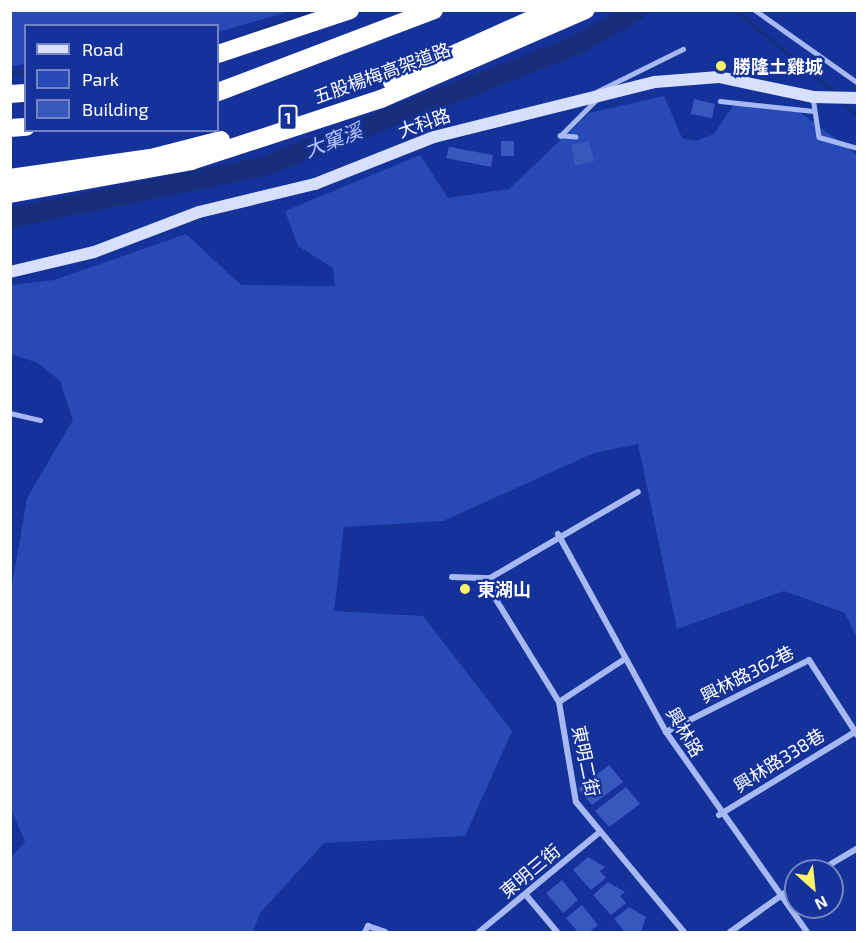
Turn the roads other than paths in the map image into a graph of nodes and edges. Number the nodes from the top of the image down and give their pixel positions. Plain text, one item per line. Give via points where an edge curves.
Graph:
1 (350, 10) edge
2 (434, 10) edge
3 (552, 10) edge
4 (586, 10) edge
5 (755, 10) edge
6 (683, 49) dead end
7 (219, 54) edge
8 (858, 83) edge
9 (219, 92) edge
10 (599, 97) junction
11 (819, 98) junction
12 (851, 98) edge
13 (720, 101) dead end
14 (572, 103) junction
15 (813, 111) junction
16 (576, 137) dead end
17 (858, 148) edge
18 (10, 178) edge
19 (10, 194) edge
20 (10, 272) edge
21 (10, 413) edge
22 (40, 420) dead end
23 (638, 492) dead end
24 (558, 534) junction
25 (452, 577) dead end
26 (490, 578) junction
27 (625, 659) junction
28 (559, 702) junction
29 (666, 732) junction
30 (856, 734) edge
31 (719, 815) junction
32 (600, 832) junction
33 (858, 848) edge
34 (839, 859) edge
35 (784, 892) edge
36 (781, 894) junction
37 (526, 895) junction
38 (365, 933) edge
39 (385, 933) edge
40 (479, 933) edge
41 (557, 933) edge
42 (684, 933) edge
43 (730, 933) edge
44 (807, 933) edge

1 - 7 highway
2 - 9 highway
3 - 18 highway, 五股楊梅高架道路 / 1 via 372,90 231,137 155,157
4 - 19 highway, 五股楊梅高架道路 / 1 via 381,99 191,161
5 - 8 lane
6 - 14 lane
10 - 11 street, 大科路 via 698,77
10 - 14 street, 大科路
10 - 16 lane via 560,136
11 - 12 street, 大科路
11 - 15 lane
13 - 15 lane
14 - 20 street, 大科路 via 434,136 315,184 199,212 94,252
15 - 17 lane via 819,137
21 - 22 lane
23 - 24 street
24 - 26 street
24 - 27 street, 興林路
25 - 26 street
26 - 28 street, 東明二街 via 495,598
27 - 28 street
27 - 29 street, 興林路
28 - 32 street, 東明二街 via 576,802
29 - 30 street, 興林路362巷 via 809,660
29 - 31 street, 興林路
30 - 31 street, 興林路338巷
31 - 36 street, 興林路
32 - 37 street, 東明三街
32 - 42 street, 東明二街
33 - 34 street
35 - 36 street
36 - 43 street
36 - 44 street, 興林路
37 - 40 street, 東明三街
37 - 41 street
38 - 39 street via 368,926

